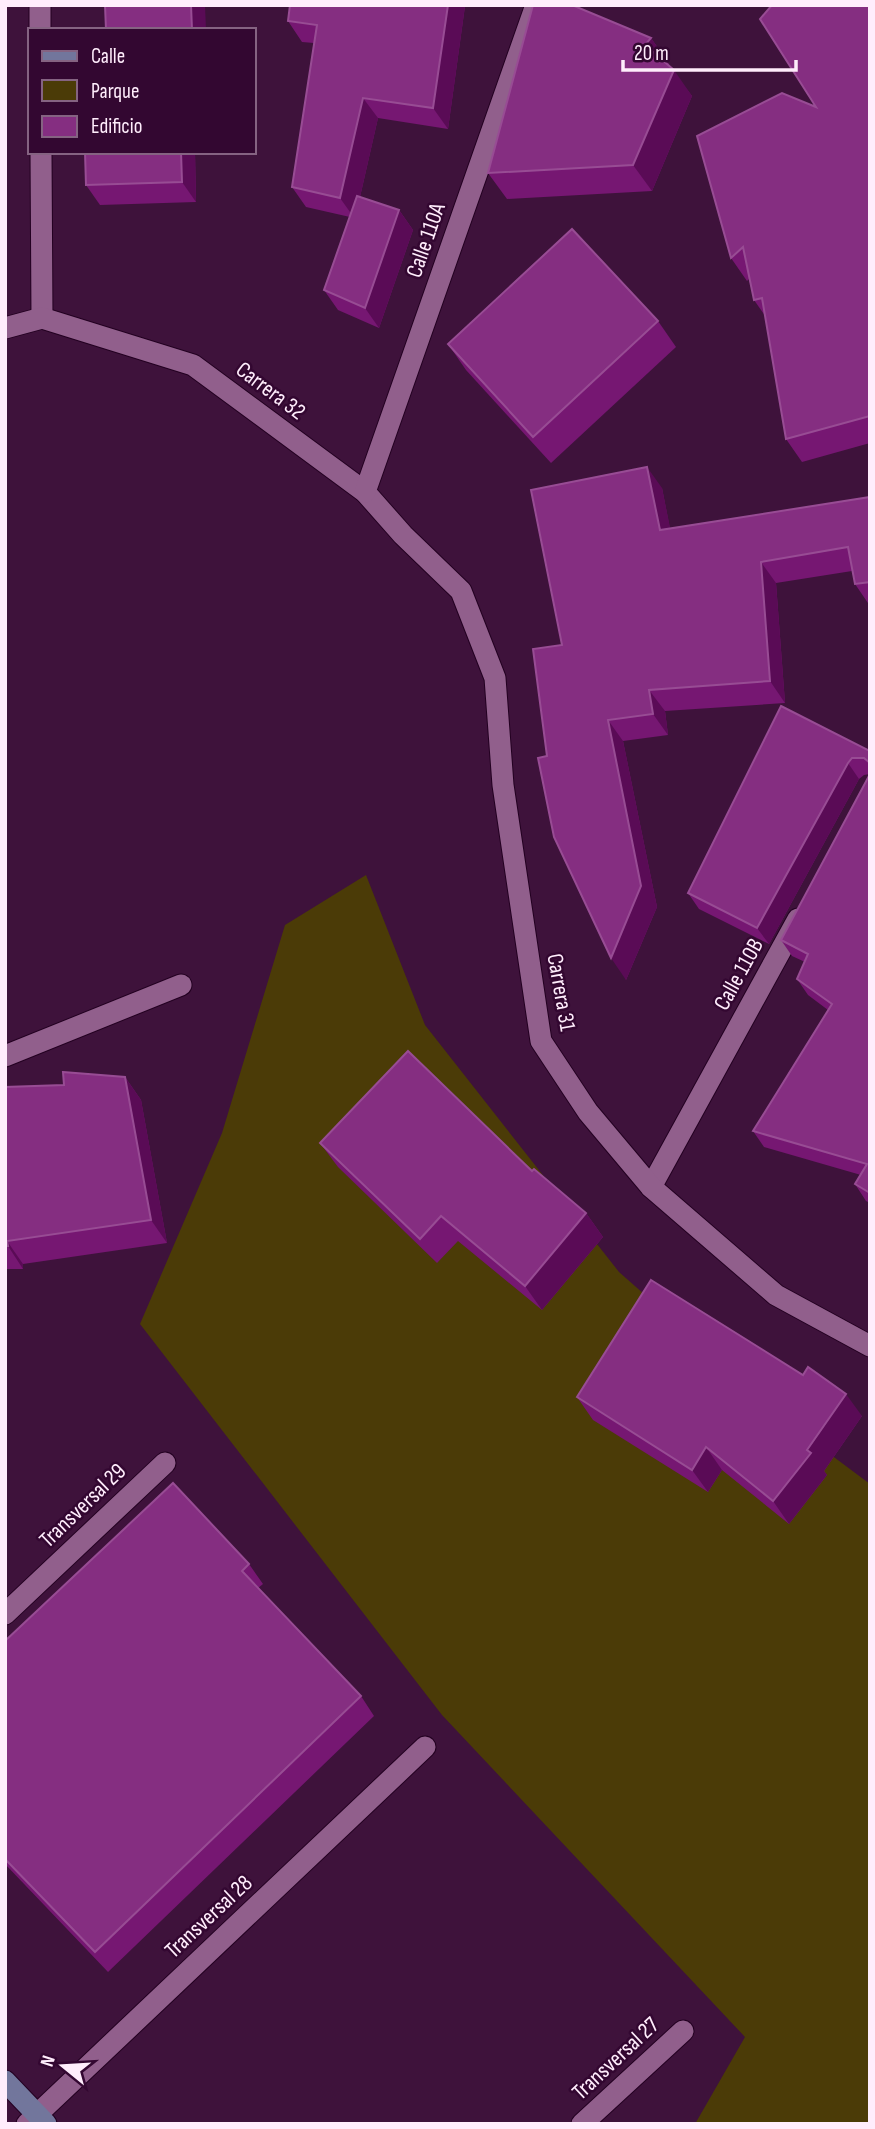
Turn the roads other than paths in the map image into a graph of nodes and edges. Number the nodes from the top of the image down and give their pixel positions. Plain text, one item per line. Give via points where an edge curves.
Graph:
1 (40, 5) edge
2 (536, 5) edge
3 (40, 28) edge
4 (41, 154) edge
5 (42, 318) junction
6 (5, 328) edge
7 (365, 492) junction
8 (461, 591) joint
9 (810, 895) edge
10 (181, 985) dead end
11 (5, 1056) edge
12 (652, 1187) junction
13 (870, 1346) edge
14 (164, 1463) dead end
15 (5, 1615) edge
16 (425, 1747) dead end
17 (683, 2031) dead end
18 (5, 2081) edge
19 (37, 2121) edge
20 (582, 2124) edge

1 - 3 street
2 - 7 street, Calle 110A
4 - 5 street
5 - 6 street
5 - 7 street, Carrera 32 via 193,365
7 - 8 street, Carrera 32
8 - 12 street, Carrera 31 via 495,678 503,785 541,1041 588,1112
9 - 12 street, Calle 110B
10 - 11 street
12 - 13 street, Carrera 31 via 776,1296
14 - 15 street, Transversal 29
16 - 19 street, Transversal 28
17 - 20 street, Transversal 27
18 - 19 main road

